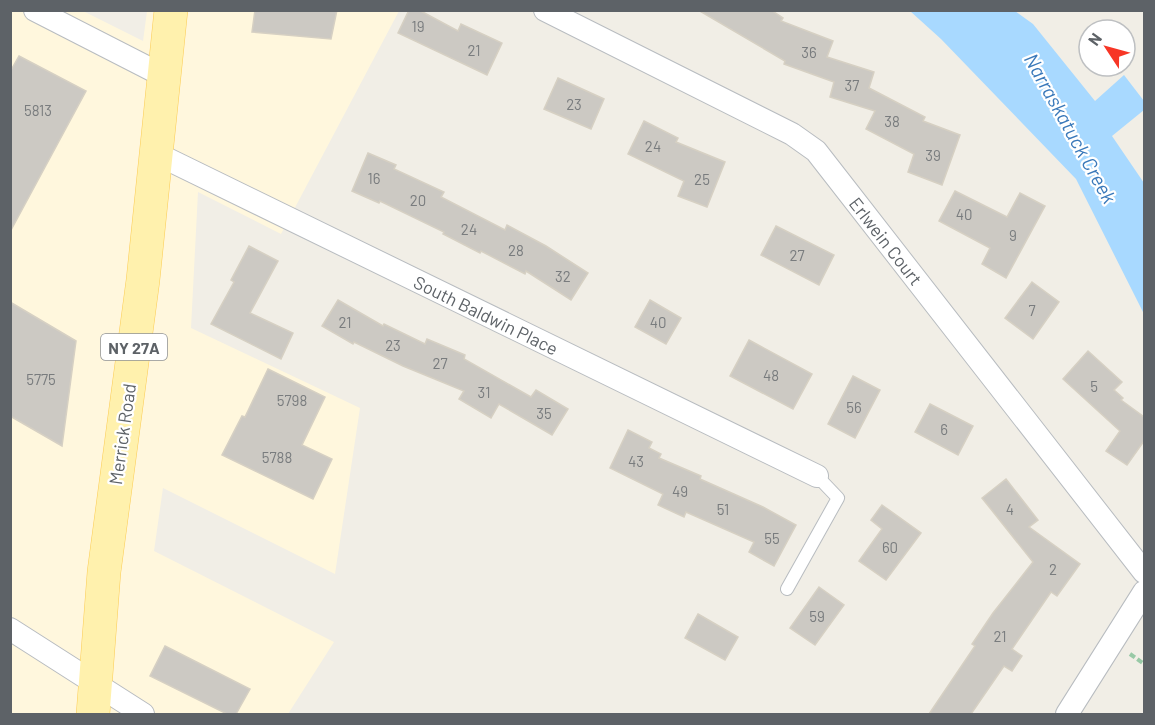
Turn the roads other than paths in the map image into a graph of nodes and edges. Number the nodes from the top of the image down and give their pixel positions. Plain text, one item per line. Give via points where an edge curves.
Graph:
1 (35, 10) edge
2 (171, 10) edge
3 (544, 10) edge
4 (164, 76) junction
5 (155, 153) junction
6 (817, 476) joint
7 (1144, 572) edge
8 (787, 589) dead end
9 (1144, 592) edge
10 (10, 629) edge
11 (94, 699) edge
12 (144, 714) edge
13 (1067, 714) edge

1 - 4 street
2 - 4 main road, Merrick Road / NY 27A
3 - 7 street, Erlwein Court via 792,134 816,151
4 - 5 main road, Merrick Road / NY 27A
5 - 6 street, South Baldwin Place
5 - 11 main road, Merrick Road / NY 27A via 143,280 104,572
6 - 8 lane via 837,498
9 - 13 street
10 - 11 street
11 - 12 street

